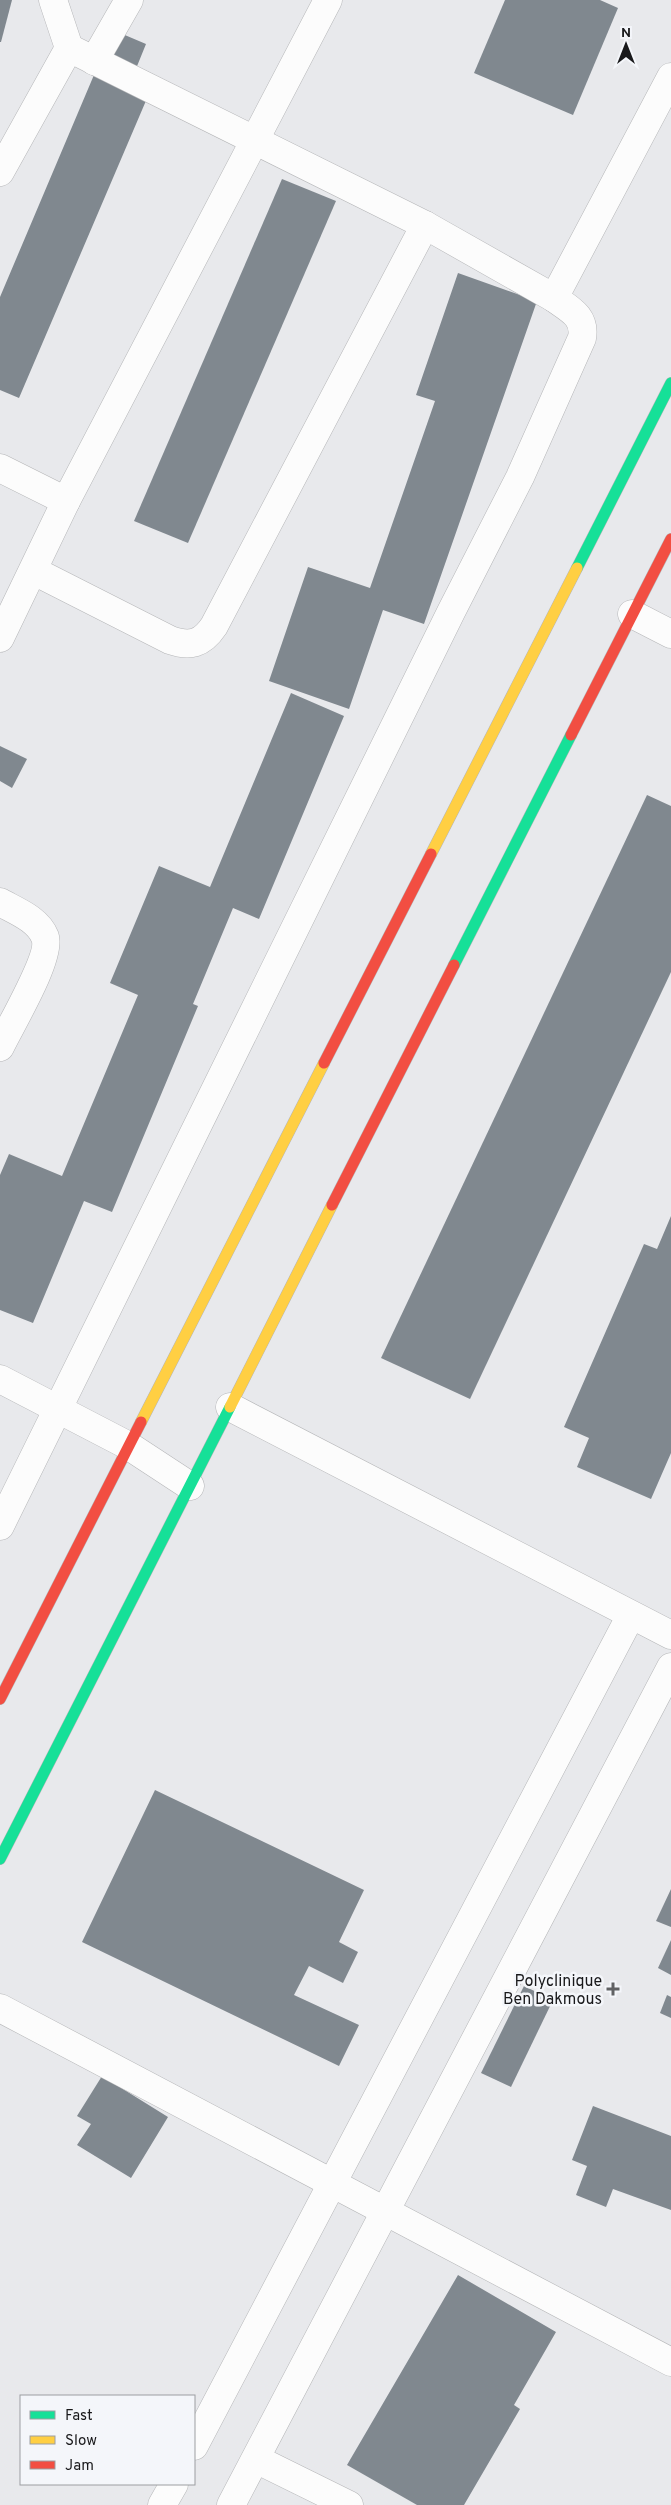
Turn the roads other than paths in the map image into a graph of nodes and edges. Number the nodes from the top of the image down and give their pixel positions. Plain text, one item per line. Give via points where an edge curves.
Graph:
1 (53, 0) edge
2 (129, 0) edge
3 (328, 0) edge
4 (69, 48) junction
5 (94, 61) junction
6 (671, 77) edge
7 (255, 141) junction
8 (0, 172) edge
9 (425, 226) junction
10 (554, 298) junction
11 (671, 383) edge
12 (0, 468) edge
13 (66, 501) junction
14 (671, 540) edge
15 (34, 571) junction
16 (632, 614) junction
17 (671, 634) edge
18 (0, 638) edge
19 (0, 902) edge
20 (0, 1047) edge
21 (0, 1379) edge
22 (230, 1407) junction
23 (58, 1410) junction
24 (129, 1446) junction
25 (190, 1486) junction
26 (0, 1526) edge
27 (631, 1615) junction
28 (671, 1635) edge
29 (671, 1667) edge
30 (0, 1699) edge
31 (0, 1860) edge
32 (0, 2008) edge
33 (331, 2183) junction
34 (384, 2212) junction
35 (671, 2362) edge
36 (195, 2444) edge
37 (256, 2459) junction
38 (173, 2485) edge
39 (162, 2505) edge
40 (231, 2505) edge
41 (348, 2505) edge

1 - 4 street
2 - 5 street
3 - 7 street
4 - 5 street
4 - 8 street
5 - 7 street
6 - 10 street
7 - 9 street
7 - 13 street
9 - 10 street
9 - 15 street via 214,626 202,640 182,644 170,640
10 - 23 street via 576,314 584,328 567,372 520,477
11 - 24 highway
12 - 13 street
13 - 15 street
14 - 16 highway
15 - 18 street
16 - 17 street
16 - 22 highway
19 - 20 street via 32,921 42,932 46,944 43,961
21 - 23 street
22 - 25 highway
22 - 27 street
23 - 24 street
23 - 26 street
24 - 25 street
24 - 30 highway
25 - 31 highway
27 - 28 street
27 - 33 street
29 - 34 street
32 - 33 street
33 - 34 street
33 - 36 street
34 - 35 street
34 - 37 street
37 - 40 street
37 - 41 street
38 - 39 street

